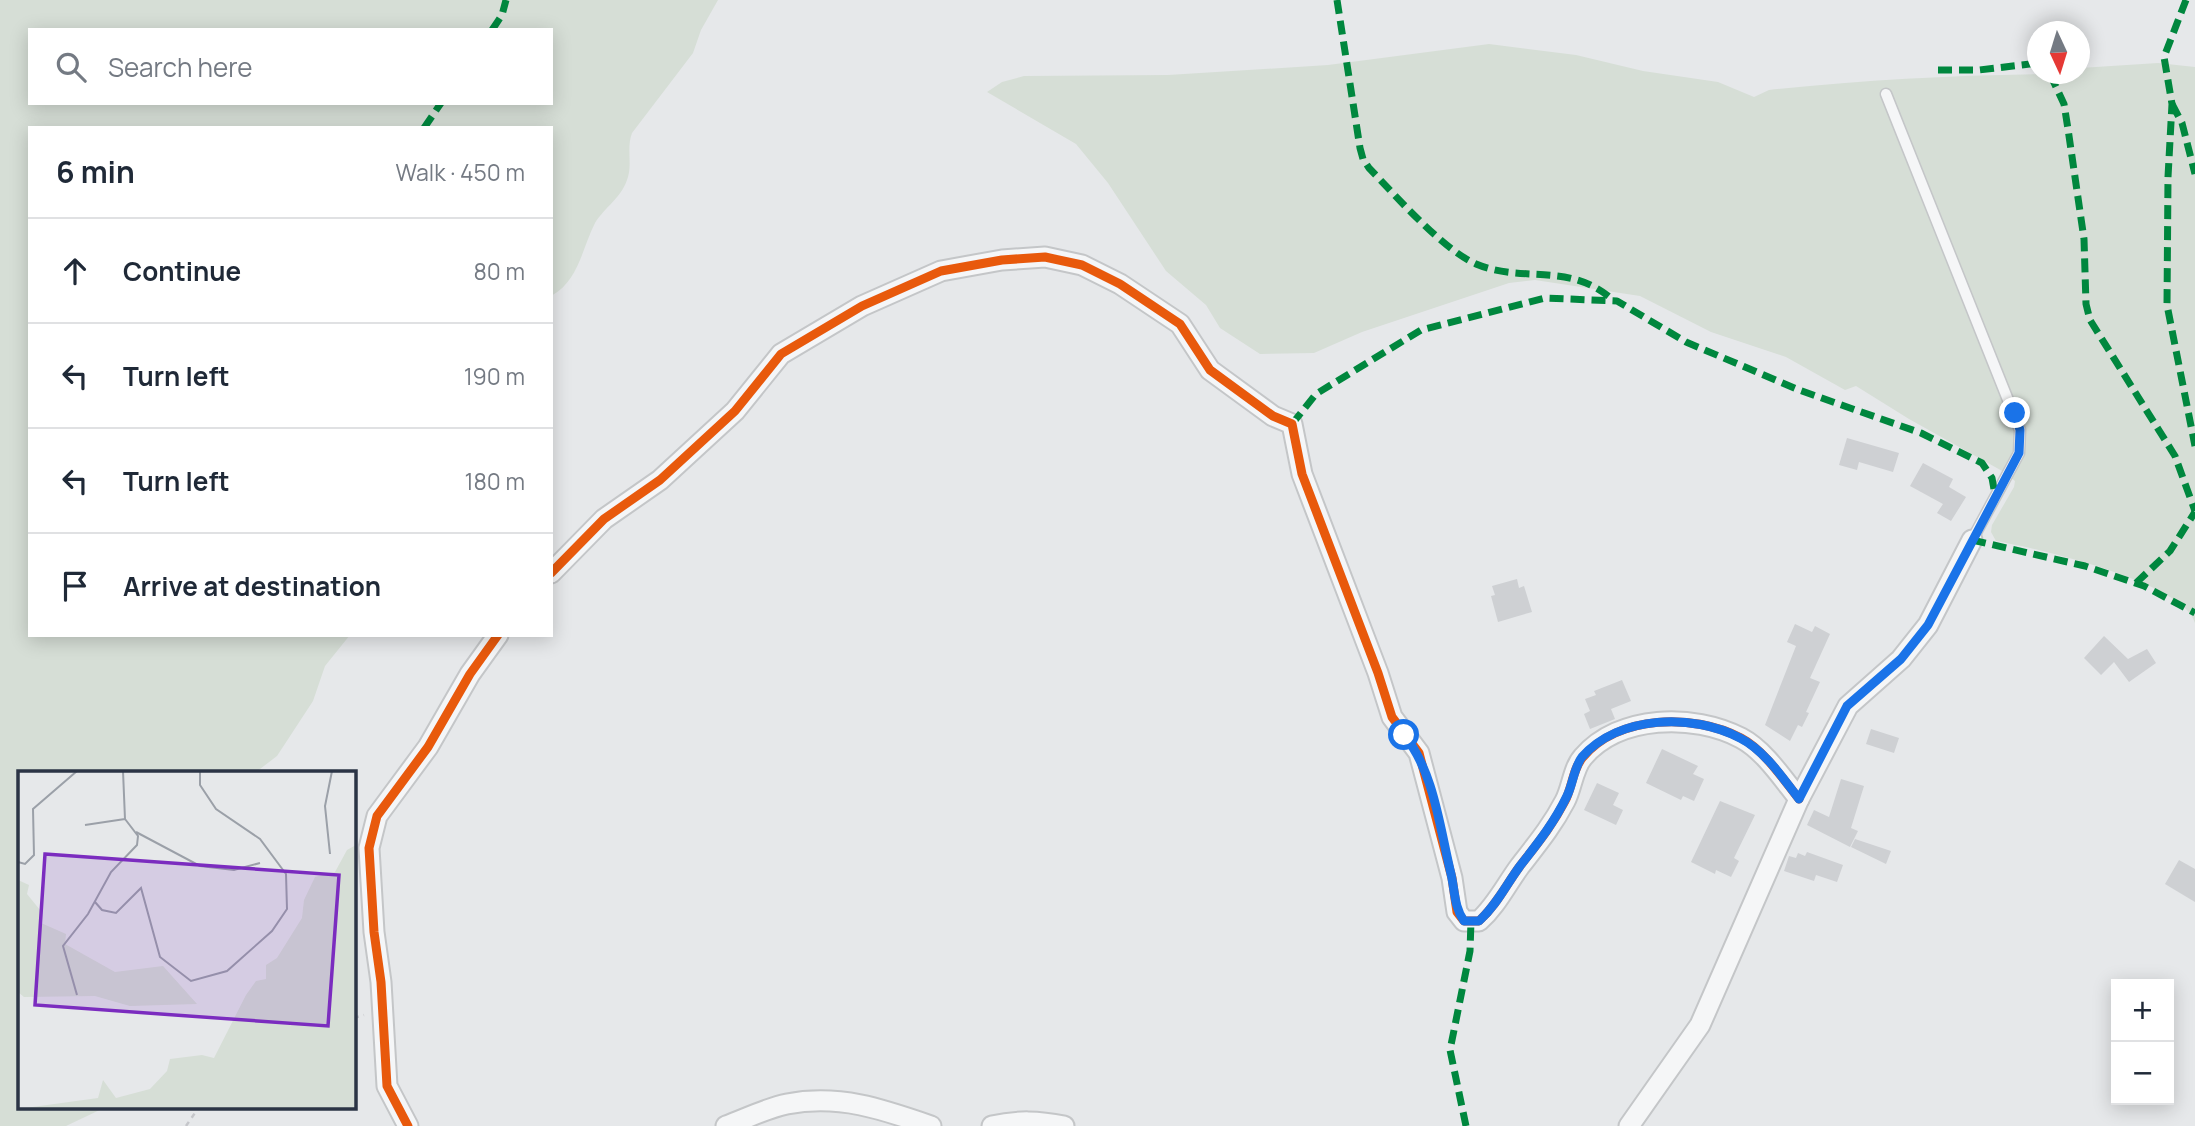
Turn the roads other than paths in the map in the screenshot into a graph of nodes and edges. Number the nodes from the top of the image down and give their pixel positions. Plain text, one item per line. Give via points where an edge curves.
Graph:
1 (1886, 94) dead end
2 (1972, 540) joint
3 (553, 571) edge
4 (497, 637) edge
5 (1799, 799) junction
6 (408, 1126) edge
7 (726, 1126) edge
8 (931, 1126) edge
9 (992, 1126) edge
10 (1064, 1126) edge
11 (1629, 1126) edge

1 - 2 lane via 2020,430 2019,453
2 - 5 street via 1928,625 1901,659 1847,706
3 - 5 street via 604,519 660,480 726,420 781,354 805,338 862,306 941,271 1045,257 1082,265 1180,324 1210,370 1273,416 1292,424 1302,474 1392,717 1419,753 1457,912 1464,921 1479,921 1489,912 1549,832 1580,759 1600,741 1642,723 1691,723 1741,738 1770,763
4 - 6 street via 428,747 377,816 369,848 386,1079
5 - 11 street via 1700,1024
7 - 8 street via 785,1104 827,1099 870,1104
9 - 10 street via 1013,1121

